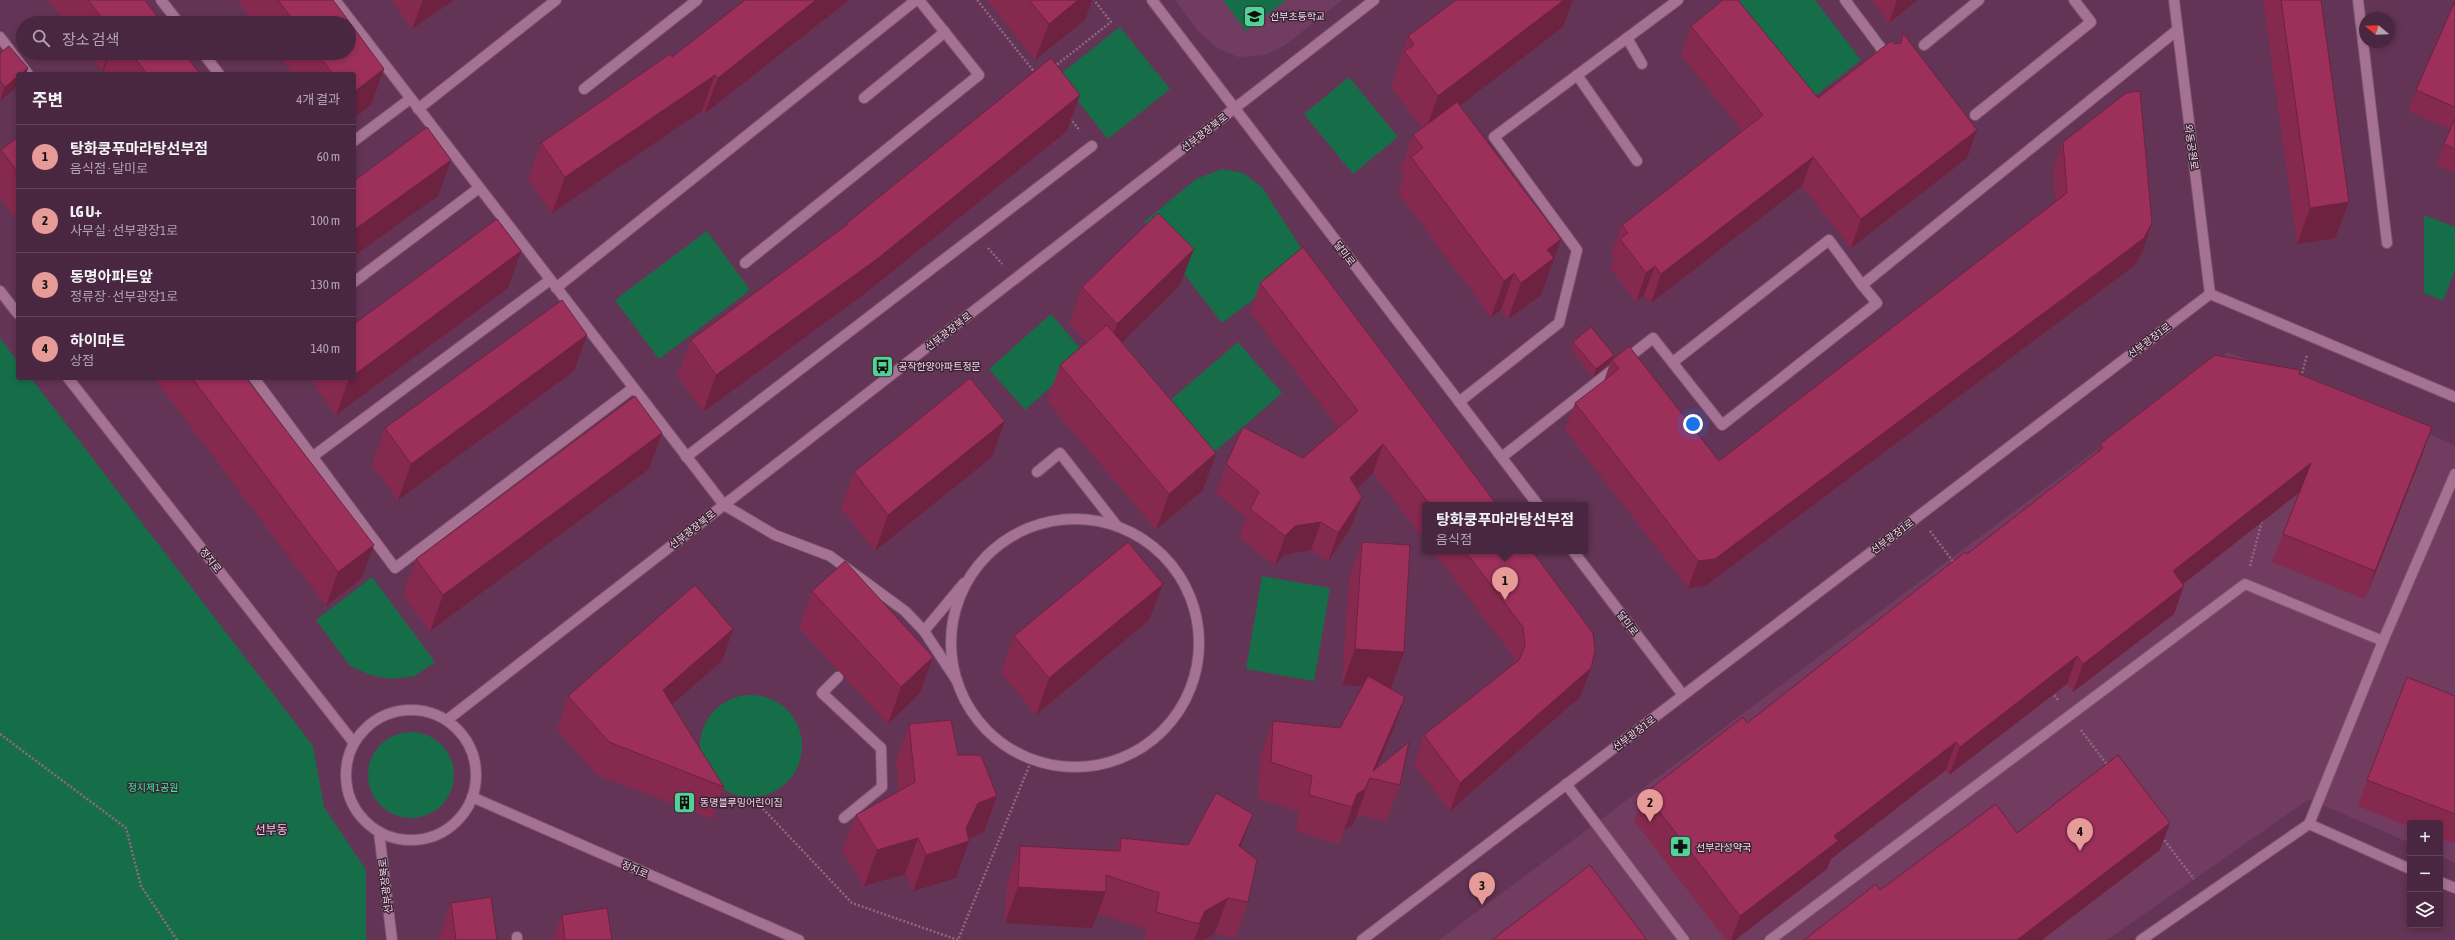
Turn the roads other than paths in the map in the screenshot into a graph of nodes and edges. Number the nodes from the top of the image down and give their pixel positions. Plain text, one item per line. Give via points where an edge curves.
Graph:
1 (161, 0) edge
2 (335, 0) edge
3 (556, 0) edge
4 (696, 0) edge
5 (916, 0) edge
6 (920, 0) edge
7 (1152, 0) edge
8 (1374, 0) edge
9 (1678, 0) edge
10 (1845, 0) edge
11 (1979, 0) edge
12 (2074, 0) edge
13 (2174, 0) edge
14 (2358, 0) edge
15 (174, 16) edge
16 (347, 16) edge
17 (356, 28) edge
18 (2176, 31) junction
19 (945, 32) junction
20 (0, 37) edge
21 (1627, 38) junction
22 (1924, 45) dead end
23 (16, 58) edge
24 (17, 60) edge
25 (208, 60) edge
26 (1642, 64) dead end
27 (1886, 67) edge
28 (26, 72) edge
29 (217, 72) edge
30 (1577, 75) junction
31 (584, 89) dead end
32 (864, 98) dead end
33 (410, 99) junction
34 (1235, 108) junction
35 (418, 109) junction
36 (1975, 115) dead end
37 (356, 140) edge
38 (1092, 146) road end
39 (1637, 161) dead end
40 (479, 188) junction
41 (2387, 243) dead end
42 (745, 263) dead end
43 (356, 280) edge
44 (553, 284) junction
45 (1862, 285) junction
46 (0, 291) edge
47 (2210, 294) junction
48 (16, 311) edge
49 (1672, 362) junction
50 (70, 380) edge
51 (255, 380) edge
52 (633, 388) junction
53 (2455, 397) edge
54 (1459, 402) junction
55 (312, 456) junction
56 (686, 457) junction
57 (1502, 457) junction
58 (1037, 472) dead end
59 (2455, 474) edge
60 (1536, 502) edge
61 (724, 505) junction
62 (1117, 526) junction
63 (1575, 554) edge
64 (986, 556) junction
65 (924, 631) junction
66 (2383, 641) junction
67 (838, 677) dead end
68 (957, 681) junction
69 (1684, 695) junction
70 (447, 720) junction
71 (354, 743) junction
72 (1566, 784) junction
73 (472, 797) junction
74 (844, 818) dead end
75 (2309, 824) junction
76 (379, 832) junction
77 (2407, 868) edge
78 (2443, 883) edge
79 (2455, 888) edge
80 (392, 940) edge
81 (799, 940) edge
82 (1362, 940) edge
83 (1684, 940) edge
84 (1770, 940) edge
85 (2141, 940) edge

1 - 15 street
2 - 16 street
3 - 35 street
4 - 31 street
5 - 44 street
6 - 19 street
7 - 34 street, 달미로
8 - 34 street, 선부광장북로
9 - 21 street
10 - 27 street via 1880,48
11 - 22 street
12 - 36 street via 2091,22
13 - 18 street, 와동공원로
14 - 41 street
17 - 33 street
18 - 45 street
18 - 47 street, 와동공원로
19 - 32 street
19 - 42 street via 979,75
20 - 23 street
21 - 26 street
21 - 30 street
24 - 28 street
25 - 29 street
30 - 39 street
30 - 54 street via 1494,137 1578,250 1558,323
33 - 35 street
33 - 37 street
34 - 54 street, 달미로
34 - 61 street, 선부광장북로
35 - 40 street
38 - 56 street
40 - 43 street
40 - 44 street
44 - 52 street
44 - 55 street
45 - 49 street via 1829,240
45 - 49 street via 1877,303 1722,425
46 - 48 street
47 - 53 street
47 - 69 street, 선부광장1로
49 - 57 street via 1653,338
50 - 71 street, 정지로
51 - 55 street
52 - 55 street via 395,568
52 - 56 street
54 - 57 street, 달미로
56 - 61 street
57 - 60 street, 달미로
58 - 62 street via 1060,453
59 - 66 street
61 - 65 street via 775,535 830,556
61 - 70 street, 선부광장북로
62 - 64 street via 1083,519 1047,522 1014,534
62 - 68 street via 1151,544 1177,572 1194,607 1200,646 1193,684 1174,718 1147,745 1112,762 1074,768 1032,759 1002,744 974,716
63 - 69 street, 달미로
64 - 65 street
64 - 68 street via 966,583 954,615 951,648
65 - 68 street
66 - 75 street
66 - 84 street via 2245,584
67 - 74 street via 822,693 881,748 882,787
69 - 72 street, 선부광장1로
70 - 71 street via 422,710 396,711 372,723
70 - 73 street via 466,739 472,751 476,777
71 - 76 street via 346,767 348,792 360,815
72 - 82 street, 선부광장1로
72 - 83 street
73 - 76 street via 454,824 430,837 404,840
73 - 81 street, 정지로
75 - 77 street
75 - 85 street
76 - 80 street, 선부광장북로
78 - 79 street

